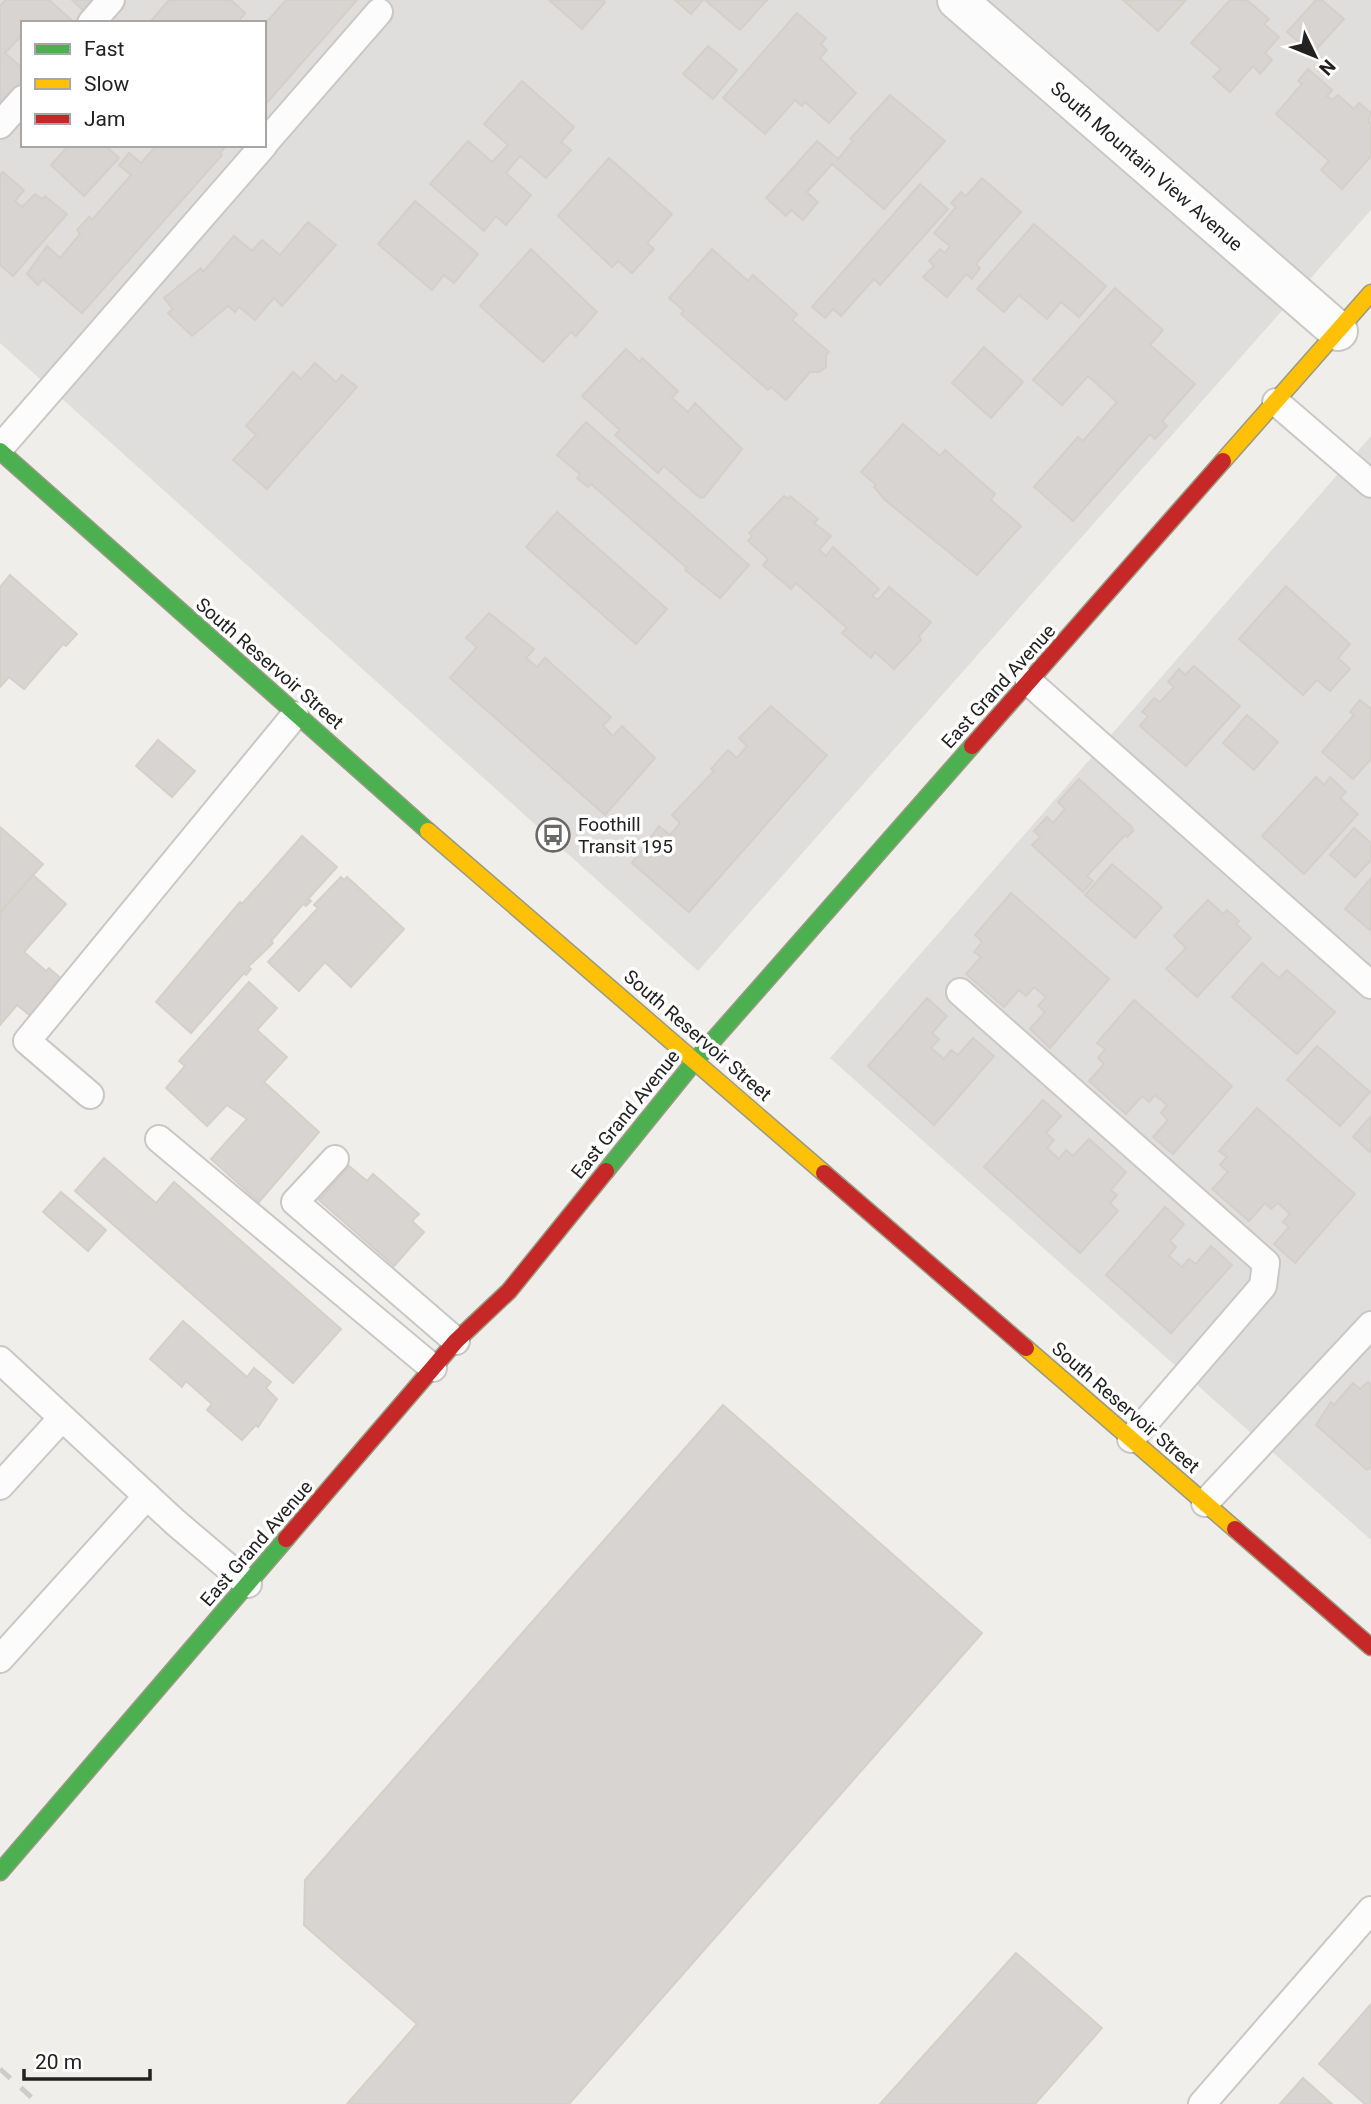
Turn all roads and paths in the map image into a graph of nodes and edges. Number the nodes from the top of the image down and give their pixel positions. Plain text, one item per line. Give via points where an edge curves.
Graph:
1 (111, 0) edge
2 (957, 0) edge
3 (379, 12) dead end
4 (92, 21) edge
5 (21, 101) edge
6 (0, 125) edge
7 (266, 143) edge
8 (262, 147) edge
9 (1371, 293) edge
10 (1338, 331) junction
11 (1276, 402) junction
12 (0, 449) edge
13 (1371, 484) edge
14 (1029, 682) junction
15 (295, 715) junction
16 (1371, 985) edge
17 (960, 992) dead end
18 (695, 1061) junction
19 (90, 1096) dead end
20 (159, 1139) dead end
21 (335, 1159) dead end
22 (1371, 1325) edge
23 (456, 1340) junction
24 (0, 1360) edge
25 (433, 1368) junction
26 (62, 1418) junction
27 (1131, 1439) junction
28 (0, 1486) edge
29 (147, 1496) junction
30 (1205, 1503) junction
31 (248, 1584) junction
32 (1371, 1647) edge
33 (0, 1659) edge
34 (0, 1872) edge
35 (1371, 1910) edge
36 (1202, 2104) edge

1 - 4 lane
2 - 10 street, South Mountain View Avenue
3 - 7 lane
5 - 6 lane
8 - 12 lane
9 - 10 street, East Grand Avenue
10 - 11 street, East Grand Avenue
11 - 13 lane
11 - 14 street, East Grand Avenue
12 - 15 street, South Reservoir Street
14 - 16 lane
14 - 18 street, East Grand Avenue
15 - 18 street, South Reservoir Street
15 - 19 lane via 27,1041
17 - 27 lane via 1266,1263 1263,1286
18 - 23 street, East Grand Avenue via 509,1291
18 - 27 street, South Reservoir Street
20 - 25 lane
21 - 23 lane via 295,1202
22 - 30 lane
23 - 25 street, East Grand Avenue
24 - 26 lane
25 - 31 street, East Grand Avenue
26 - 28 lane
26 - 29 lane
27 - 30 street, South Reservoir Street
29 - 31 lane
29 - 33 lane
30 - 32 street, South Reservoir Street
31 - 34 street, East Grand Avenue
35 - 36 lane

